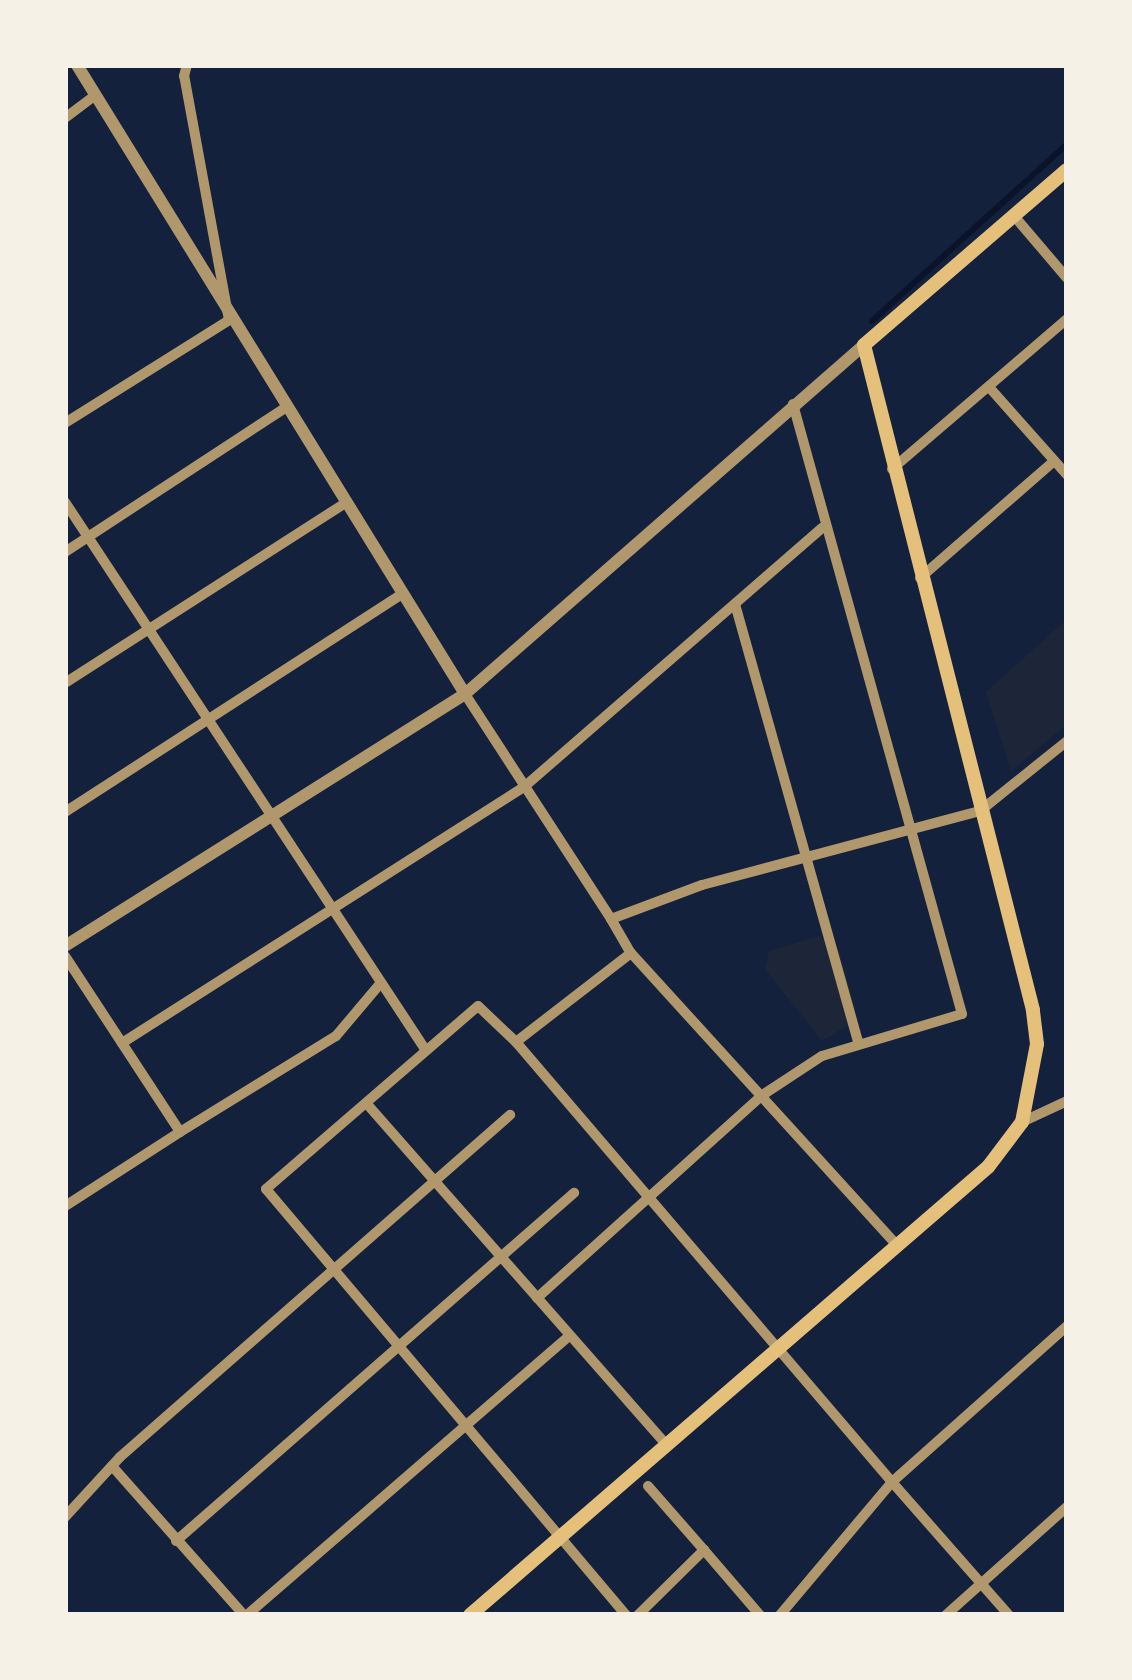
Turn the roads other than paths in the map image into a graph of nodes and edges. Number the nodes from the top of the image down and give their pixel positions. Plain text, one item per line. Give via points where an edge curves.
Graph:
1 (78, 65) edge
2 (187, 65) edge
3 (95, 96) junction
4 (65, 118) edge
5 (1067, 170) edge
6 (1015, 217) junction
7 (1067, 278) edge
8 (1067, 319) edge
9 (229, 320) junction
10 (864, 345) junction
11 (988, 388) junction
12 (793, 404) junction
13 (285, 408) junction
14 (65, 423) edge
15 (1054, 461) junction
16 (891, 470) junction
17 (1067, 476) edge
18 (65, 502) edge
19 (345, 503) junction
20 (822, 528) junction
21 (88, 537) junction
22 (65, 552) edge
23 (920, 578) junction
24 (402, 594) junction
25 (735, 604) junction
26 (147, 629) junction
27 (65, 683) edge
28 (465, 694) junction
29 (208, 721) junction
30 (1067, 741) edge
31 (524, 787) junction
32 (980, 811) junction
33 (65, 812) edge
34 (269, 816) junction
35 (908, 832) junction
36 (807, 858) junction
37 (330, 911) junction
38 (611, 919) junction
39 (65, 946) edge
40 (631, 953) junction
41 (65, 956) edge
42 (380, 984) junction
43 (516, 1042) junction
44 (122, 1043) junction
45 (860, 1044) junction
46 (425, 1049) junction
47 (761, 1096) junction
48 (1067, 1102) edge
49 (366, 1104) junction
50 (510, 1115) dead end
51 (1022, 1122) junction
52 (180, 1132) junction
53 (437, 1182) junction
54 (574, 1193) dead end
55 (647, 1196) junction
56 (65, 1206) edge
57 (896, 1244) junction
58 (502, 1258) junction
59 (331, 1271) junction
60 (537, 1298) junction
61 (1067, 1326) edge
62 (570, 1334) junction
63 (397, 1349) junction
64 (778, 1349) junction
65 (462, 1425) junction
66 (666, 1445) junction
67 (112, 1466) junction
68 (892, 1482) junction
69 (648, 1486) dead end
70 (1067, 1508) edge
71 (65, 1517) edge
72 (560, 1538) junction
73 (176, 1541) junction
74 (704, 1550) junction
75 (982, 1584) junction
76 (245, 1615) edge
77 (470, 1615) edge
78 (626, 1615) edge
79 (638, 1615) edge
80 (760, 1615) edge
81 (780, 1615) edge
82 (946, 1615) edge
83 (1009, 1615) edge

1 - 3 street
2 - 9 street
3 - 4 street
3 - 9 street
5 - 6 main road
6 - 7 street
6 - 10 main road
8 - 11 street
9 - 13 street
9 - 14 street
10 - 12 street
10 - 16 main road
11 - 15 street
11 - 16 street
12 - 20 street
12 - 28 street
13 - 19 street
13 - 21 street
15 - 17 street
15 - 23 street
16 - 23 main road
18 - 21 street
19 - 24 street
19 - 26 street
20 - 25 street
20 - 35 street
21 - 22 street
21 - 26 street
23 - 32 main road
24 - 28 street
24 - 29 street
25 - 31 street
25 - 36 street
26 - 27 street
26 - 29 street
28 - 31 street
28 - 34 street
29 - 33 street
29 - 34 street
30 - 32 street
31 - 37 street
31 - 38 street
32 - 35 street
32 - 51 main road via 1033,1010 1037,1044
34 - 37 street
34 - 39 street
35 - 36 street
35 - 45 street via 962,1014
36 - 38 street via 702,884
36 - 45 street
37 - 42 street
37 - 44 street
38 - 40 street
40 - 43 street
40 - 47 street
41 - 44 street
42 - 46 street
42 - 52 street via 336,1036
43 - 46 street via 478,1006
43 - 55 street
44 - 52 street
45 - 47 street via 822,1056
46 - 49 street
47 - 55 street
47 - 57 street
48 - 51 street
49 - 53 street
49 - 59 street via 266,1189
50 - 53 street
51 - 57 main road via 988,1166
52 - 56 street
53 - 58 street
53 - 59 street
54 - 58 street
55 - 60 street
55 - 64 street
57 - 64 main road
58 - 60 street
58 - 63 street
59 - 63 street
59 - 67 street
60 - 62 street
61 - 68 street
62 - 65 street
62 - 66 street
63 - 65 street
63 - 73 street
64 - 66 main road
64 - 68 street
65 - 72 street
65 - 76 street
66 - 72 main road
67 - 71 street
67 - 73 street
68 - 75 street
68 - 81 street
69 - 74 street
70 - 75 street
72 - 77 main road
72 - 78 street
73 - 76 street
74 - 79 street
74 - 80 street
75 - 82 street
75 - 83 street

